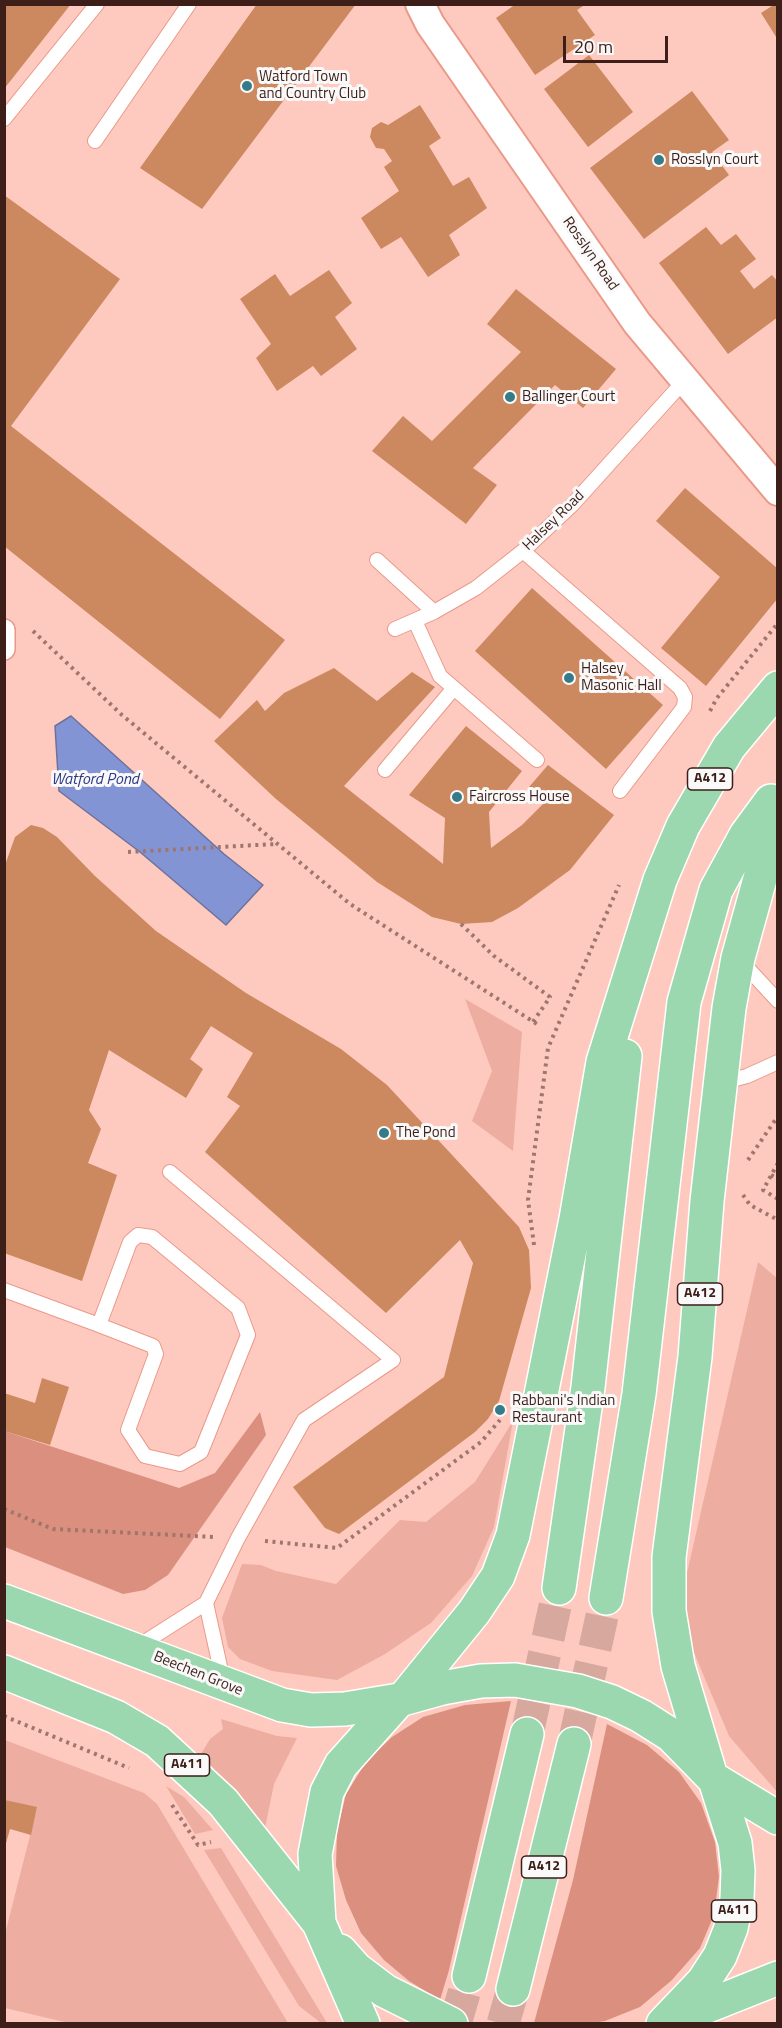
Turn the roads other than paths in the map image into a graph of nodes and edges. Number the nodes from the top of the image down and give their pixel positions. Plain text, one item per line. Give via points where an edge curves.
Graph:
1 (97, 4) edge
2 (189, 4) edge
3 (420, 4) edge
4 (4, 119) edge
5 (95, 141) dead end
6 (685, 380) junction
7 (777, 491) edge
8 (523, 551) junction
9 (377, 560) dead end
10 (434, 612) junction
11 (415, 621) junction
12 (395, 628) dead end
13 (4, 630) edge
14 (4, 649) edge
15 (454, 688) junction
16 (777, 688) edge
17 (537, 760) dead end
18 (385, 770) dead end
19 (620, 791) dead end
20 (777, 792) edge
21 (777, 814) edge
22 (660, 880) junction
23 (738, 958) junction
24 (777, 1001) edge
25 (777, 1062) edge
26 (720, 1083) junction
27 (170, 1172) dead end
28 (4, 1290) edge
29 (99, 1325) junction
30 (559, 1588) tunnel mouth
31 (606, 1598) tunnel mouth
32 (4, 1601) edge
33 (206, 1603) junction
34 (134, 1649) junction
35 (4, 1672) edge
36 (224, 1685) junction
37 (402, 1699) junction
38 (527, 1734) tunnel mouth
39 (574, 1744) tunnel mouth
40 (713, 1777) junction
41 (777, 1818) edge
42 (321, 1926) junction
43 (469, 1976) tunnel mouth
44 (777, 1978) edge
45 (513, 1989) tunnel mouth
46 (664, 2023) edge
47 (363, 2024) edge
48 (451, 2024) edge

1 - 4 lane
2 - 5 lane
3 - 6 street, Rosslyn Road via 436,34 637,323
6 - 7 street, Rosslyn Road
6 - 8 lane, Halsey Road via 572,505
8 - 10 lane, Halsey Road via 476,588
8 - 19 lane via 680,688 685,697 684,707
9 - 10 lane
10 - 11 lane, Halsey Road
11 - 12 lane, Halsey Road
11 - 15 lane via 440,676
13 - 14 street
15 - 17 lane
15 - 18 lane
16 - 22 main road, A412 via 729,747 683,826
20 - 31 main road via 746,835 716,890 684,1002 639,1394
21 - 23 main road, A412
22 - 30 main road, A412 via 640,962 628,1035 588,1387
22 - 37 main road, A412 via 603,1062 513,1535 498,1576 474,1612
23 - 24 lane
23 - 26 main road, A412
25 - 26 lane
26 - 40 main road, A412 via 695,1357 669,1568 669,1611 678,1666
27 - 33 lane via 393,1360 304,1420
28 - 29 lane
29 - 29 lane via 130,1242 138,1235 152,1238 238,1308 248,1335 201,1452 180,1464 145,1456 128,1430 156,1354 153,1346
32 - 34 main road, Beechen Grove / A411
33 - 34 lane
33 - 36 lane
34 - 36 main road, Beechen Grove / A411
35 - 42 main road, A411 via 116,1717 157,1741 223,1802
36 - 37 main road, Beechen Grove / A411 via 282,1705 311,1710 345,1709
37 - 40 main road, A411 via 481,1681 516,1680 578,1691 612,1702 671,1735
37 - 42 main road via 341,1766 327,1792 315,1854
38 - 43 main road, A412
39 - 45 main road, A412
40 - 41 main road, A411
40 - 46 main road, A411 via 735,1843 735,1909 720,1956 703,1982
42 - 47 main road
42 - 48 main road, A411 via 356,1969 385,1991
44 - 46 main road, A411

